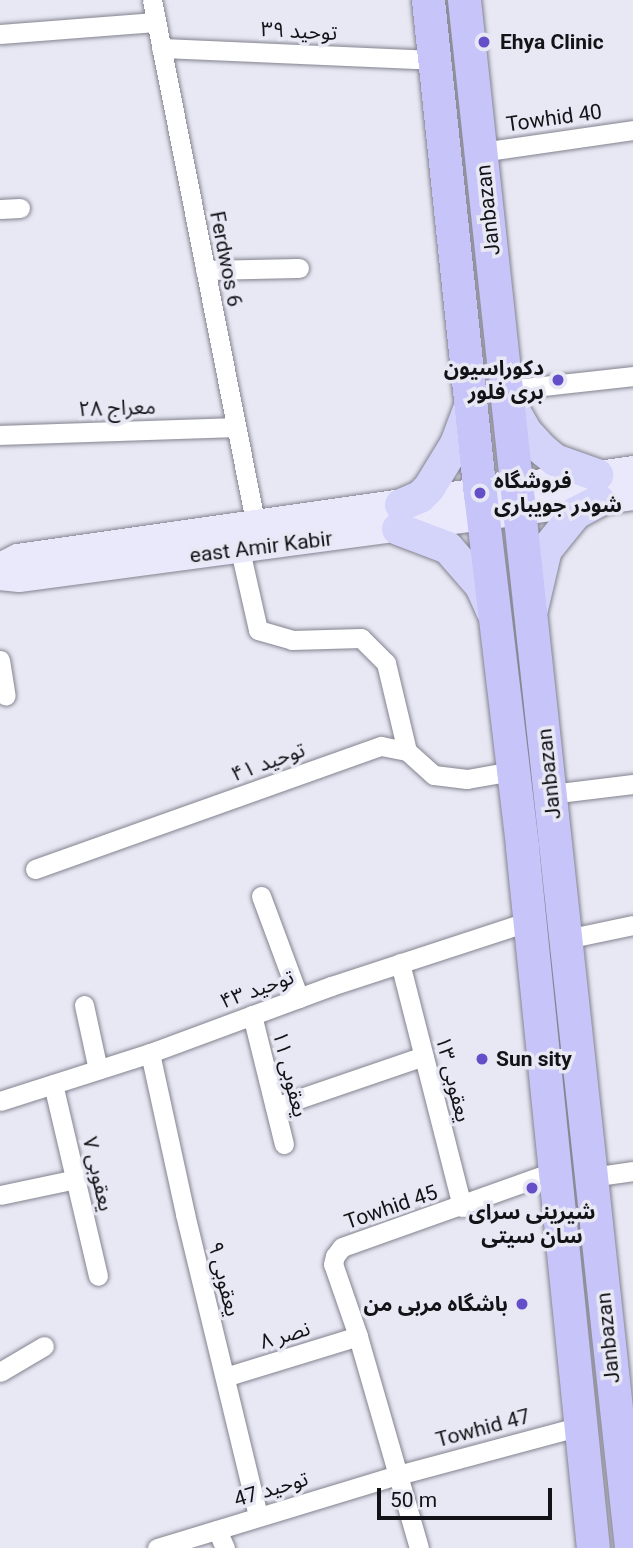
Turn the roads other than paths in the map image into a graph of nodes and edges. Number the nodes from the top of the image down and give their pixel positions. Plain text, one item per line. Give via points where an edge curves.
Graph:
1 (152, 0) edge
2 (428, 0) edge
3 (464, 0) edge
4 (156, 22) junction
5 (0, 34) edge
6 (161, 48) junction
7 (435, 60) junction
8 (633, 130) edge
9 (481, 152) junction
10 (299, 268) dead end
11 (205, 270) junction
12 (633, 376) edge
13 (508, 396) junction
14 (471, 404) junction
15 (236, 426) junction
16 (0, 435) edge
17 (633, 470) edge
18 (598, 488) junction
19 (633, 496) edge
20 (519, 500) junction
21 (481, 505) junction
22 (400, 517) junction
23 (256, 526) junction
24 (240, 550) junction
25 (0, 567) edge
26 (0, 576) edge
27 (531, 614) junction
28 (495, 619) junction
29 (0, 660) edge
30 (6, 696) dead end
31 (407, 751) junction
32 (513, 771) junction
33 (633, 784) edge
34 (551, 794) junction
35 (35, 869) dead end
36 (261, 896) dead end
37 (530, 921) junction
38 (633, 925) edge
39 (566, 939) junction
40 (400, 963) junction
41 (299, 998) junction
42 (84, 1005) dead end
43 (252, 1015) junction
44 (150, 1053) junction
45 (424, 1056) junction
46 (98, 1069) junction
47 (54, 1084) junction
48 (0, 1101) edge
49 (275, 1107) junction
50 (284, 1144) dead end
51 (555, 1171) junction
52 (633, 1171) edge
53 (592, 1177) junction
54 (76, 1179) junction
55 (0, 1195) edge
56 (462, 1207) junction
57 (98, 1276) dead end
58 (358, 1336) junction
59 (44, 1346) dead end
60 (0, 1372) edge
61 (225, 1377) junction
62 (581, 1426) junction
63 (398, 1475) junction
64 (629, 1497) edge
65 (258, 1516) junction
66 (221, 1539) edge
67 (157, 1548) edge
68 (419, 1548) edge
69 (593, 1548) edge
70 (631, 1548) edge

1 - 4 street, Ferdwos 6
2 - 7 highway, Janbazan
3 - 9 highway, Janbazan
4 - 5 street
4 - 6 street, Ferdwos 6
6 - 7 street, توحید ۳۹
6 - 11 street, Ferdwos 6
7 - 14 highway, Janbazan
8 - 9 street, Towhid 40
9 - 13 highway, Janbazan
10 - 11 street
11 - 15 street, Ferdwos 6
12 - 13 street
13 - 18 main road via 527,433 555,460
13 - 20 highway, Janbazan
14 - 21 highway, Janbazan
14 - 22 main road via 456,444 429,488
15 - 16 street, معراج ۲۸
15 - 23 street, Ferdwos 6
17 - 18 main road
18 - 19 main road
18 - 20 main road, east Amir Kabir
18 - 27 main road via 546,550
20 - 21 main road, east Amir Kabir
20 - 27 highway, Janbazan
21 - 22 main road, east Amir Kabir
21 - 28 highway, Janbazan
22 - 23 main road, east Amir Kabir
22 - 24 main road, east Amir Kabir
22 - 28 main road via 448,548 481,586
23 - 25 main road, east Amir Kabir via 18,558
24 - 26 main road, east Amir Kabir via 19,579
24 - 31 street via 258,630 292,640 361,638 386,663
27 - 34 highway, Janbazan
28 - 32 highway, Janbazan
29 - 30 street
31 - 32 street via 434,775 467,779
31 - 35 street, توحید ۴۱ via 381,746
32 - 37 highway, Janbazan
33 - 34 street
34 - 39 highway, Janbazan
36 - 41 street
37 - 40 street, توحید ۴۳
37 - 51 highway, Janbazan
38 - 39 street
39 - 53 highway, Janbazan
40 - 41 street, توحید ۴۳
40 - 45 street, یعقوبی ۱۳
41 - 43 street, توحید ۴۳
42 - 46 street
43 - 44 street, توحید ۴۳
43 - 49 street, یعقوبی ۱۱
44 - 46 street, توحید ۴۳
44 - 61 street, یعقوبی ۹
45 - 49 street
45 - 56 street, یعقوبی ۱۳
46 - 47 street, توحید ۴۳
47 - 48 street, توحید ۴۳
47 - 54 street, یعقوبی ۷
49 - 50 street, یعقوبی ۱۱
51 - 56 street, Towhid 45
51 - 62 highway, Janbazan
52 - 53 street
53 - 64 highway, Janbazan
54 - 55 street
54 - 57 street, یعقوبی ۷
56 - 58 street, Towhid 45 via 342,1247 333,1265
58 - 61 street, نصر ۸
58 - 63 street, Towhid 45
59 - 60 street
61 - 65 street, یعقوبی ۹
62 - 63 street, Towhid 47
62 - 69 highway, Janbazan
63 - 65 street, توحید 47
63 - 68 street, Towhid 45
64 - 70 highway, Janbazan
65 - 66 street, توحید 47
66 - 67 street, توحید 47

